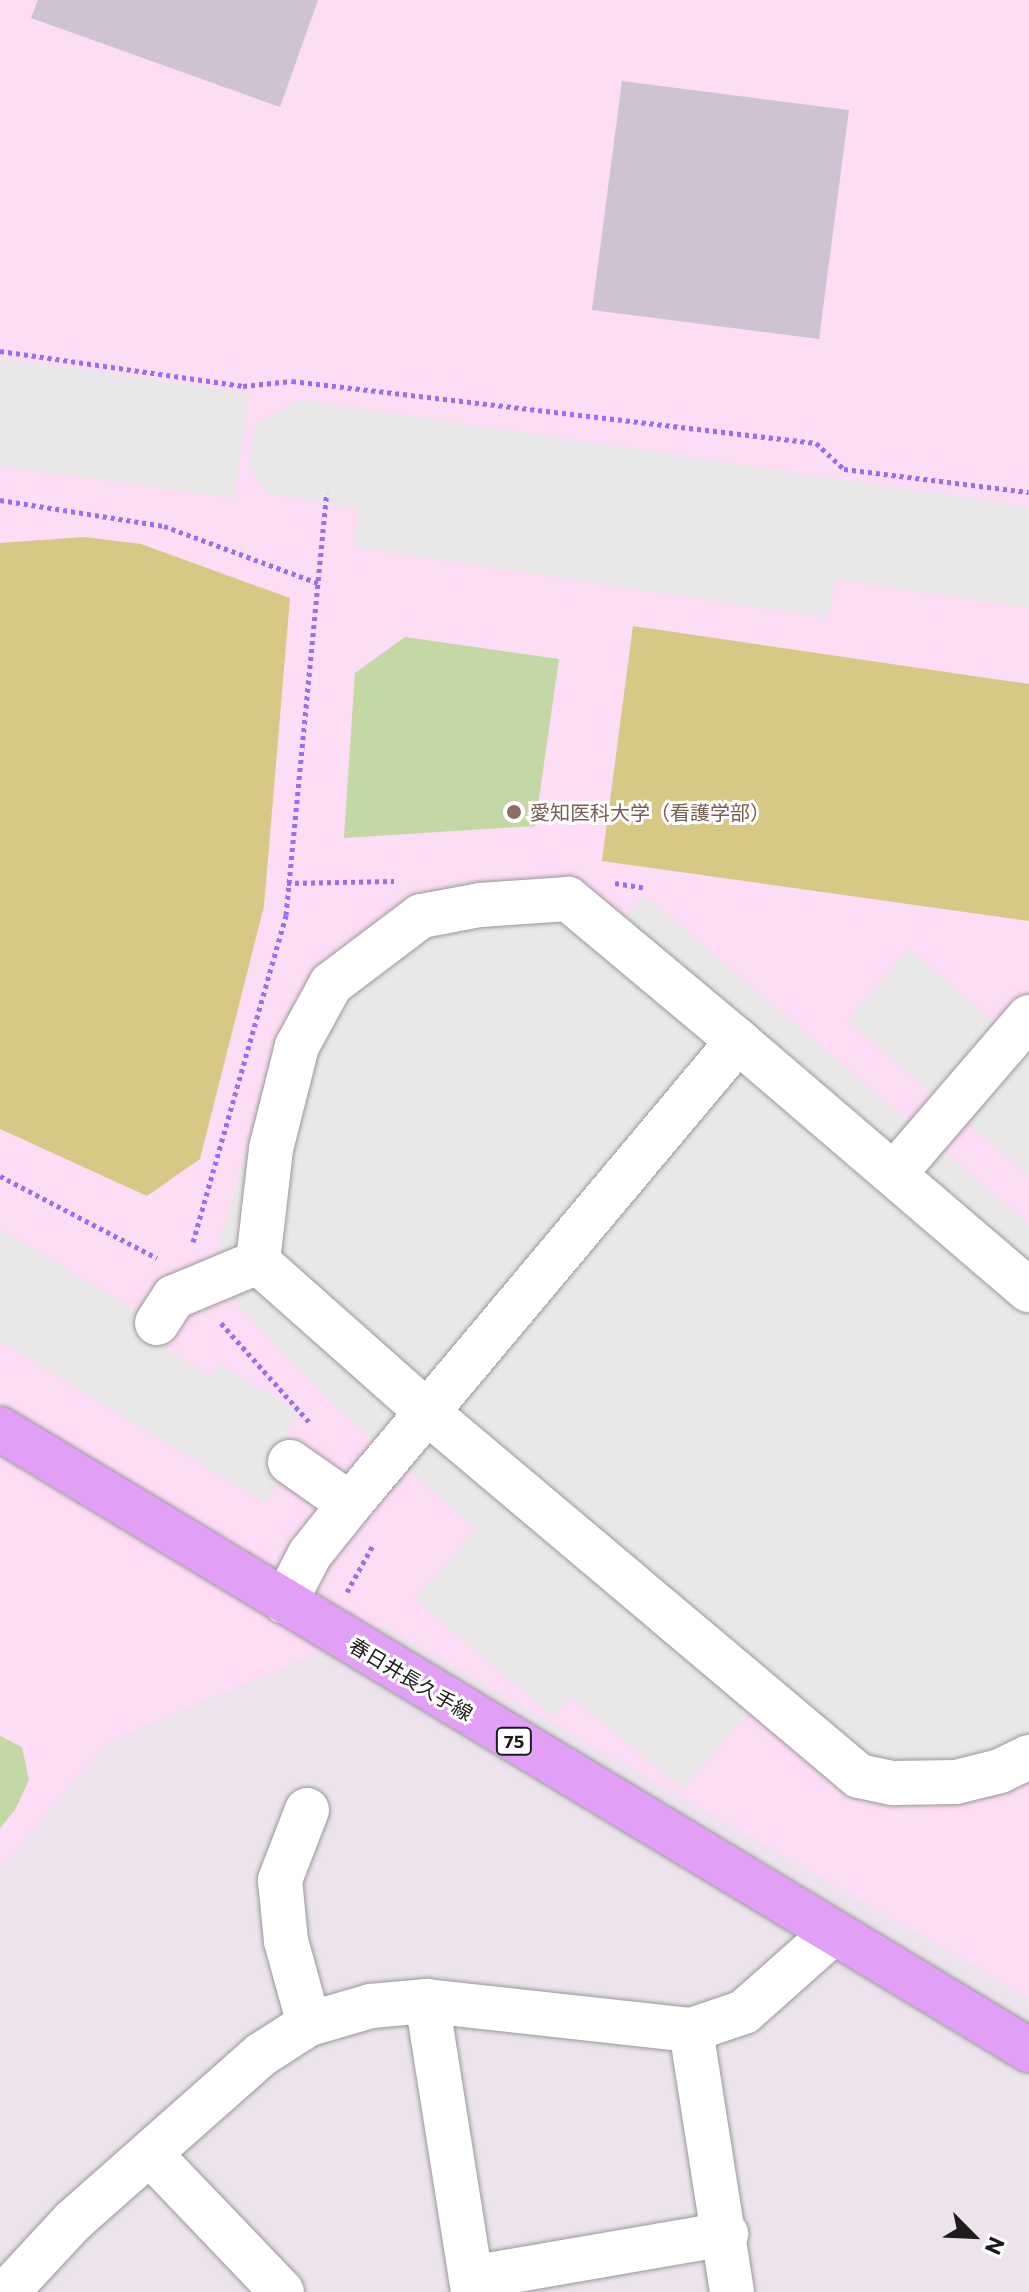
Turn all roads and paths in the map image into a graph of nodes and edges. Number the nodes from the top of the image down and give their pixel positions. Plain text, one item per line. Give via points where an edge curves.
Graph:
1 (0, 351) edge
2 (1029, 492) edge
3 (0, 500) edge
4 (318, 583) dead end
5 (1029, 1017) edge
6 (738, 1041) junction
7 (894, 1174) junction
8 (0, 1176) edge
9 (160, 1259) dead end
10 (258, 1262) junction
11 (1029, 1290) edge
12 (157, 1323) dead end
13 (427, 1412) junction
14 (0, 1429) edge
15 (290, 1462) dead end
16 (350, 1504) junction
17 (285, 1602) junction
18 (1029, 1757) edge
19 (307, 1810) dead end
20 (832, 1934) junction
21 (427, 2001) junction
22 (309, 2024) junction
23 (691, 2030) junction
24 (1029, 2050) edge
25 (152, 2156) junction
26 (726, 2234) junction
27 (472, 2285) edge
28 (7, 2292) edge
29 (282, 2292) edge
30 (732, 2292) edge

1 - 2 path via 243,386 292,381 816,443 844,469
3 - 4 path via 164,526
5 - 7 street
6 - 7 street
6 - 10 street via 568,899 480,905 421,916 331,984 297,1046 271,1149
6 - 13 street
7 - 11 street
8 - 9 path
10 - 12 street via 174,1297
10 - 13 street
13 - 16 street
13 - 18 street via 859,1776 893,1783 956,1782
14 - 17 main road, 春日井長久手線 / 75
15 - 16 street
16 - 17 street via 310,1554
17 - 20 main road, 春日井長久手線 / 75
19 - 22 street via 280,1880 286,1941
20 - 23 street via 744,2012
20 - 24 main road, 春日井長久手線 / 75
21 - 22 street via 371,2006
21 - 23 street
21 - 27 street
22 - 25 street via 262,2054
23 - 26 street
25 - 28 street via 73,2221
25 - 29 street
26 - 27 street
26 - 30 street

